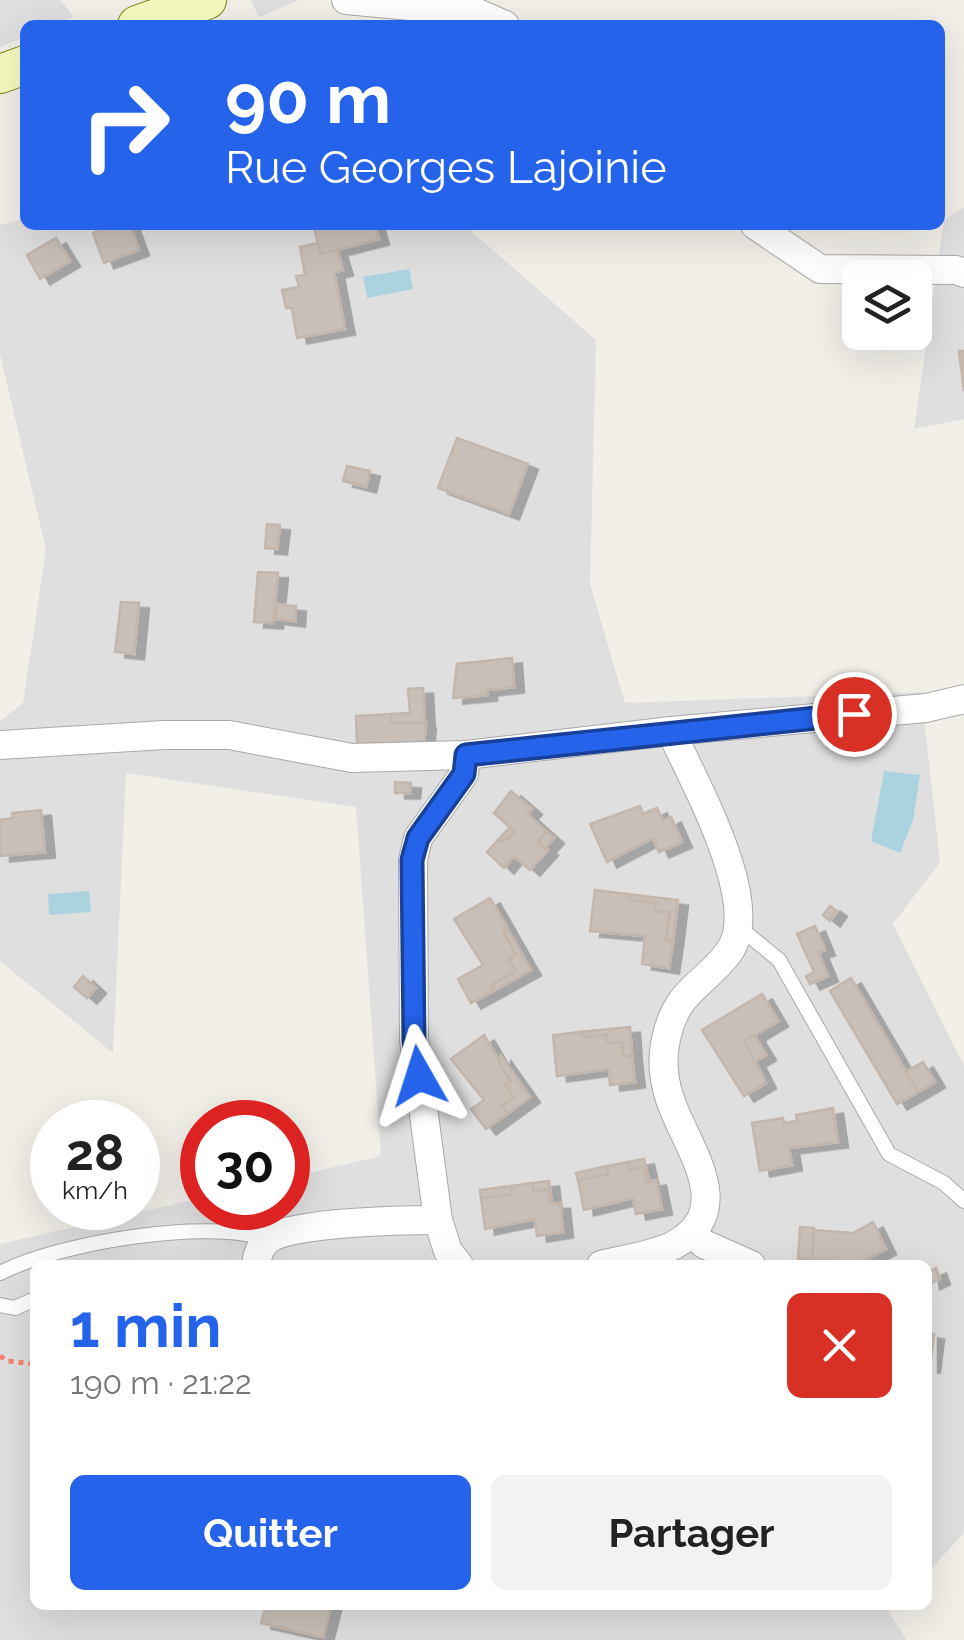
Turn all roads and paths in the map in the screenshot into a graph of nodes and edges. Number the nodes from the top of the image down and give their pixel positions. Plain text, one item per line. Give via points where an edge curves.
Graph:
1 (207, 0) edge
2 (346, 0) edge
3 (151, 20) edge
4 (493, 20) edge
5 (763, 230) edge
6 (964, 273) edge
7 (964, 700) edge
8 (671, 731) junction
9 (0, 745) edge
10 (466, 755) junction
11 (740, 928) junction
12 (964, 1201) edge
13 (438, 1220) junction
14 (692, 1232) junction
15 (262, 1252) edge
16 (40, 1260) edge
17 (455, 1260) edge
18 (619, 1260) edge
19 (740, 1260) edge
20 (30, 1263) edge
21 (0, 1273) edge
22 (30, 1301) edge
23 (0, 1305) edge
24 (0, 1356) edge
25 (30, 1363) edge

1 - 3 main road
2 - 4 street via 474,12
5 - 6 street via 820,268
7 - 8 street
8 - 10 street
8 - 11 street via 730,866
9 - 10 street via 229,735 352,758
10 - 13 street via 464,774 418,838 412,860 414,1040
11 - 12 lane via 779,960 889,1154
11 - 14 street via 729,952 685,994 664,1044 669,1099 706,1188 703,1214
13 - 15 street via 288,1232
13 - 17 street
14 - 18 street via 672,1246
14 - 19 street
15 - 16 lane via 245,1232 213,1230 144,1235
20 - 21 lane
22 - 23 lane
24 - 25 path

